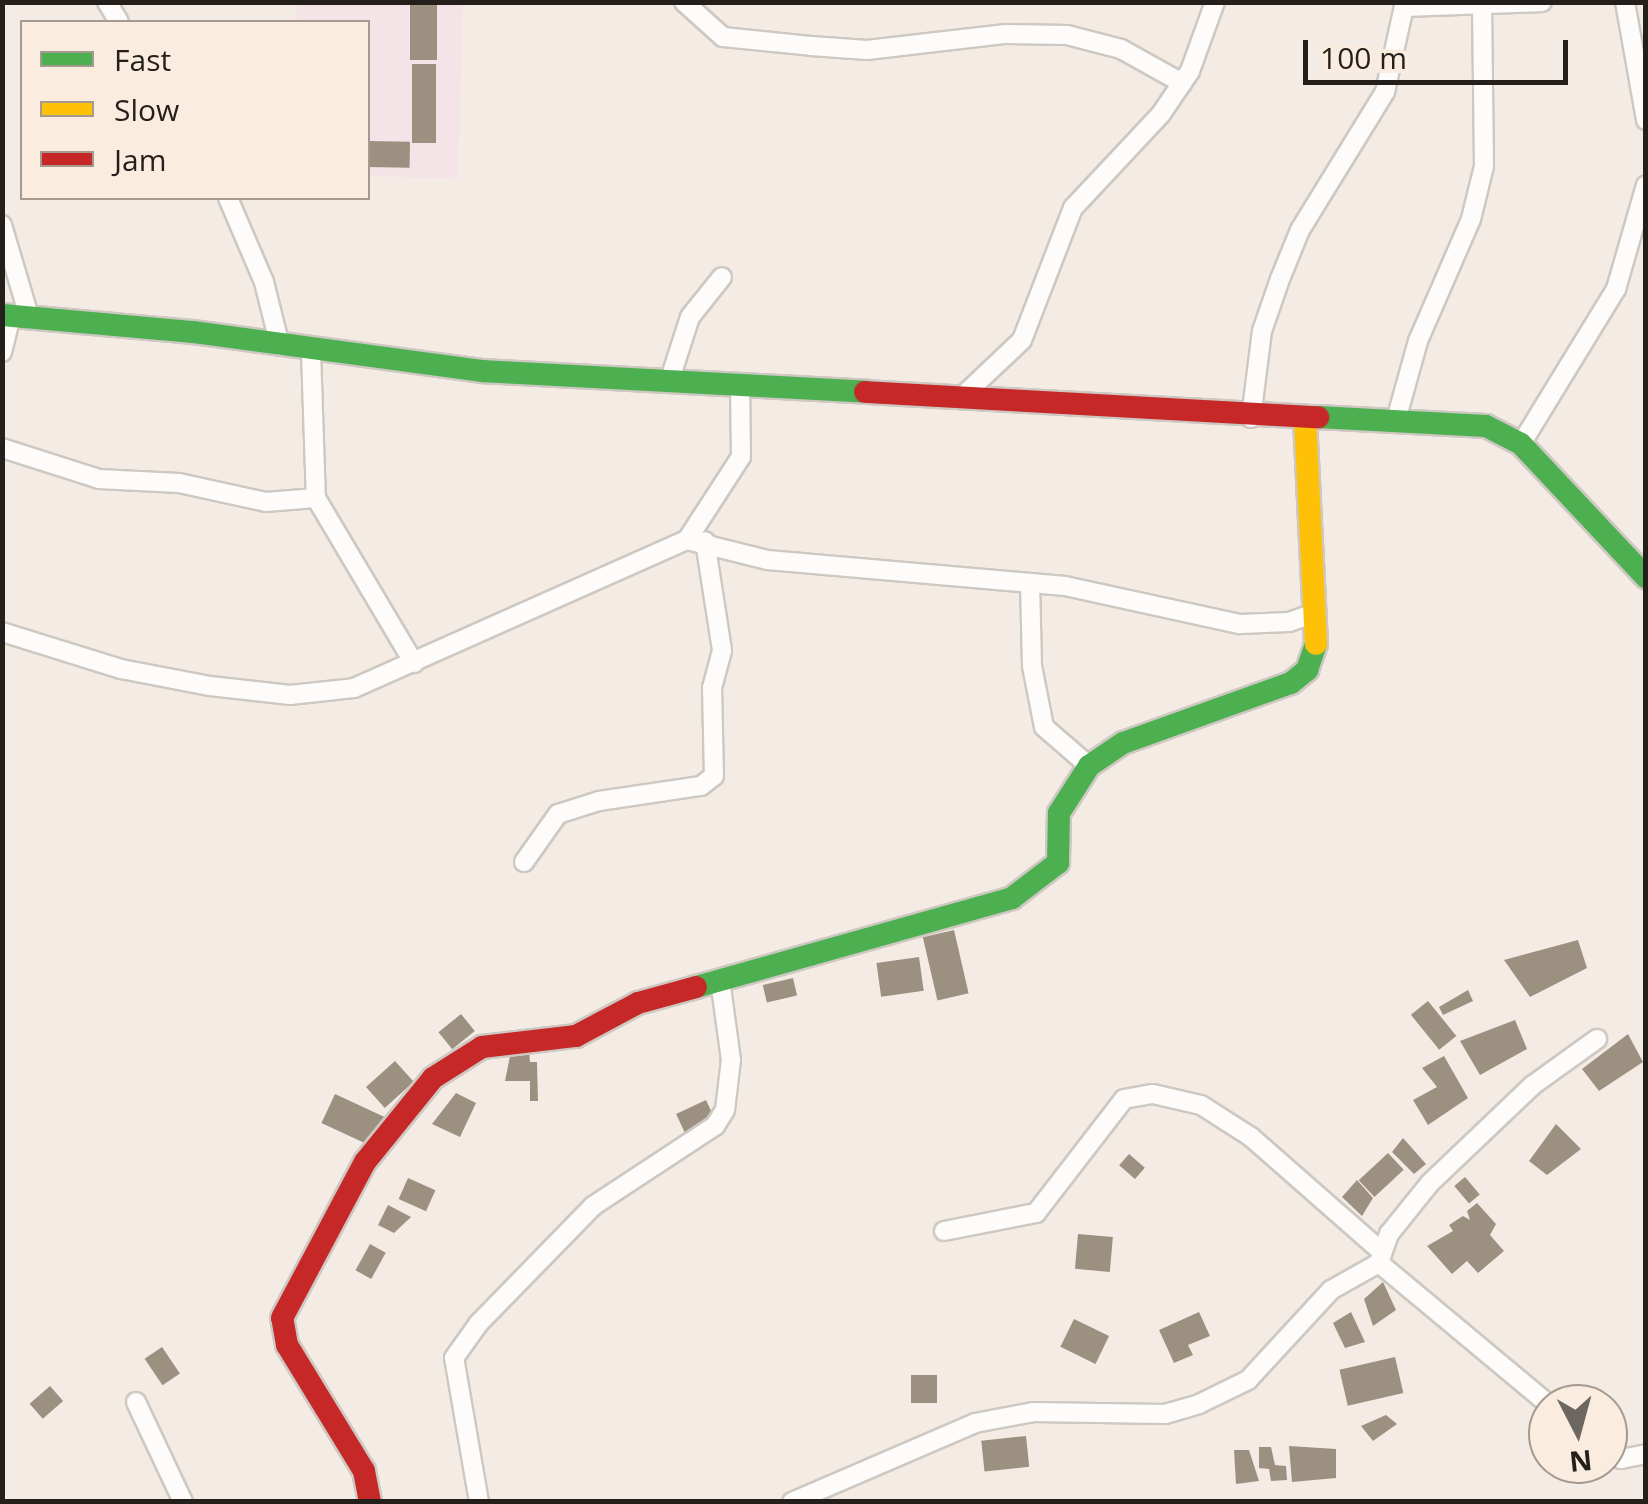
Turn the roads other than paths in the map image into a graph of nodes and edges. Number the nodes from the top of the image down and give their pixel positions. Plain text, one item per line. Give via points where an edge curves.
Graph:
1 (684, 2) edge
2 (1215, 2) edge
3 (1542, 2) edge
4 (1625, 2) edge
5 (1405, 5) edge
6 (1482, 5) edge
7 (1182, 82) junction
8 (1646, 120) edge
9 (1646, 185) edge
10 (229, 200) edge
11 (2, 225) edge
12 (722, 277) dead end
13 (14, 315) edge
14 (280, 346) junction
15 (311, 351) junction
16 (2, 352) edge
17 (669, 382) junction
18 (740, 386) junction
19 (966, 393) junction
20 (1250, 418) junction
21 (1305, 419) junction
22 (1396, 420) junction
23 (1521, 444) junction
24 (2, 448) edge
25 (316, 498) junction
26 (696, 540) junction
27 (1645, 576) edge
28 (1030, 582) junction
29 (1316, 613) junction
30 (2, 632) edge
31 (414, 663) junction
32 (1088, 766) junction
33 (524, 862) dead end
34 (720, 980) junction
35 (1597, 1038) dead end
36 (944, 1231) dead end
37 (1380, 1258) junction
38 (1528, 1387) edge
39 (136, 1402) dead end
40 (183, 1502) edge
41 (370, 1502) edge
42 (479, 1502) edge
43 (792, 1502) edge

1 - 7 street via 723,37 867,50 1006,34 1068,35 1120,49
2 - 7 street
3 - 6 street
4 - 8 street
5 - 6 street
5 - 20 street via 1385,92 1300,230 1280,278 1262,330
6 - 22 street via 1484,166 1471,220 1418,341
7 - 19 street via 1073,208 1022,340
9 - 23 street via 1616,289
10 - 14 street via 264,282
11 - 13 street
12 - 17 street via 690,317
13 - 14 street
13 - 16 street
14 - 15 street
15 - 17 street via 483,371
15 - 25 street
17 - 18 street
18 - 19 street
18 - 26 street via 741,457
19 - 20 street
20 - 21 street
21 - 22 street
21 - 29 street
22 - 23 street via 1486,426
23 - 27 street
24 - 25 street via 99,479 162,481 266,502
25 - 31 street
26 - 28 street via 768,560
26 - 31 street
26 - 33 street via 722,650 712,688 714,776 701,786 558,814
28 - 29 street via 1240,624 1289,622
28 - 32 street via 1032,666 1044,727
29 - 32 street via 1316,654 1290,683 1123,743
30 - 31 street via 121,669 290,695 354,688
32 - 34 street via 1059,813 1058,862 1012,898
34 - 41 street via 638,1003 576,1036 511,1042 459,1059 409,1104 365,1162 282,1318 287,1345 364,1471
34 - 42 street via 731,1060 725,1110 715,1126 592,1206 479,1323 454,1358
35 - 37 street via 1533,1084 1430,1183
36 - 37 street via 1036,1213 1124,1099 1153,1094 1200,1105 1250,1136
37 - 38 street
37 - 43 street via 1331,1290 1248,1380 1198,1404 1166,1414 1033,1412 988,1420
39 - 40 street

